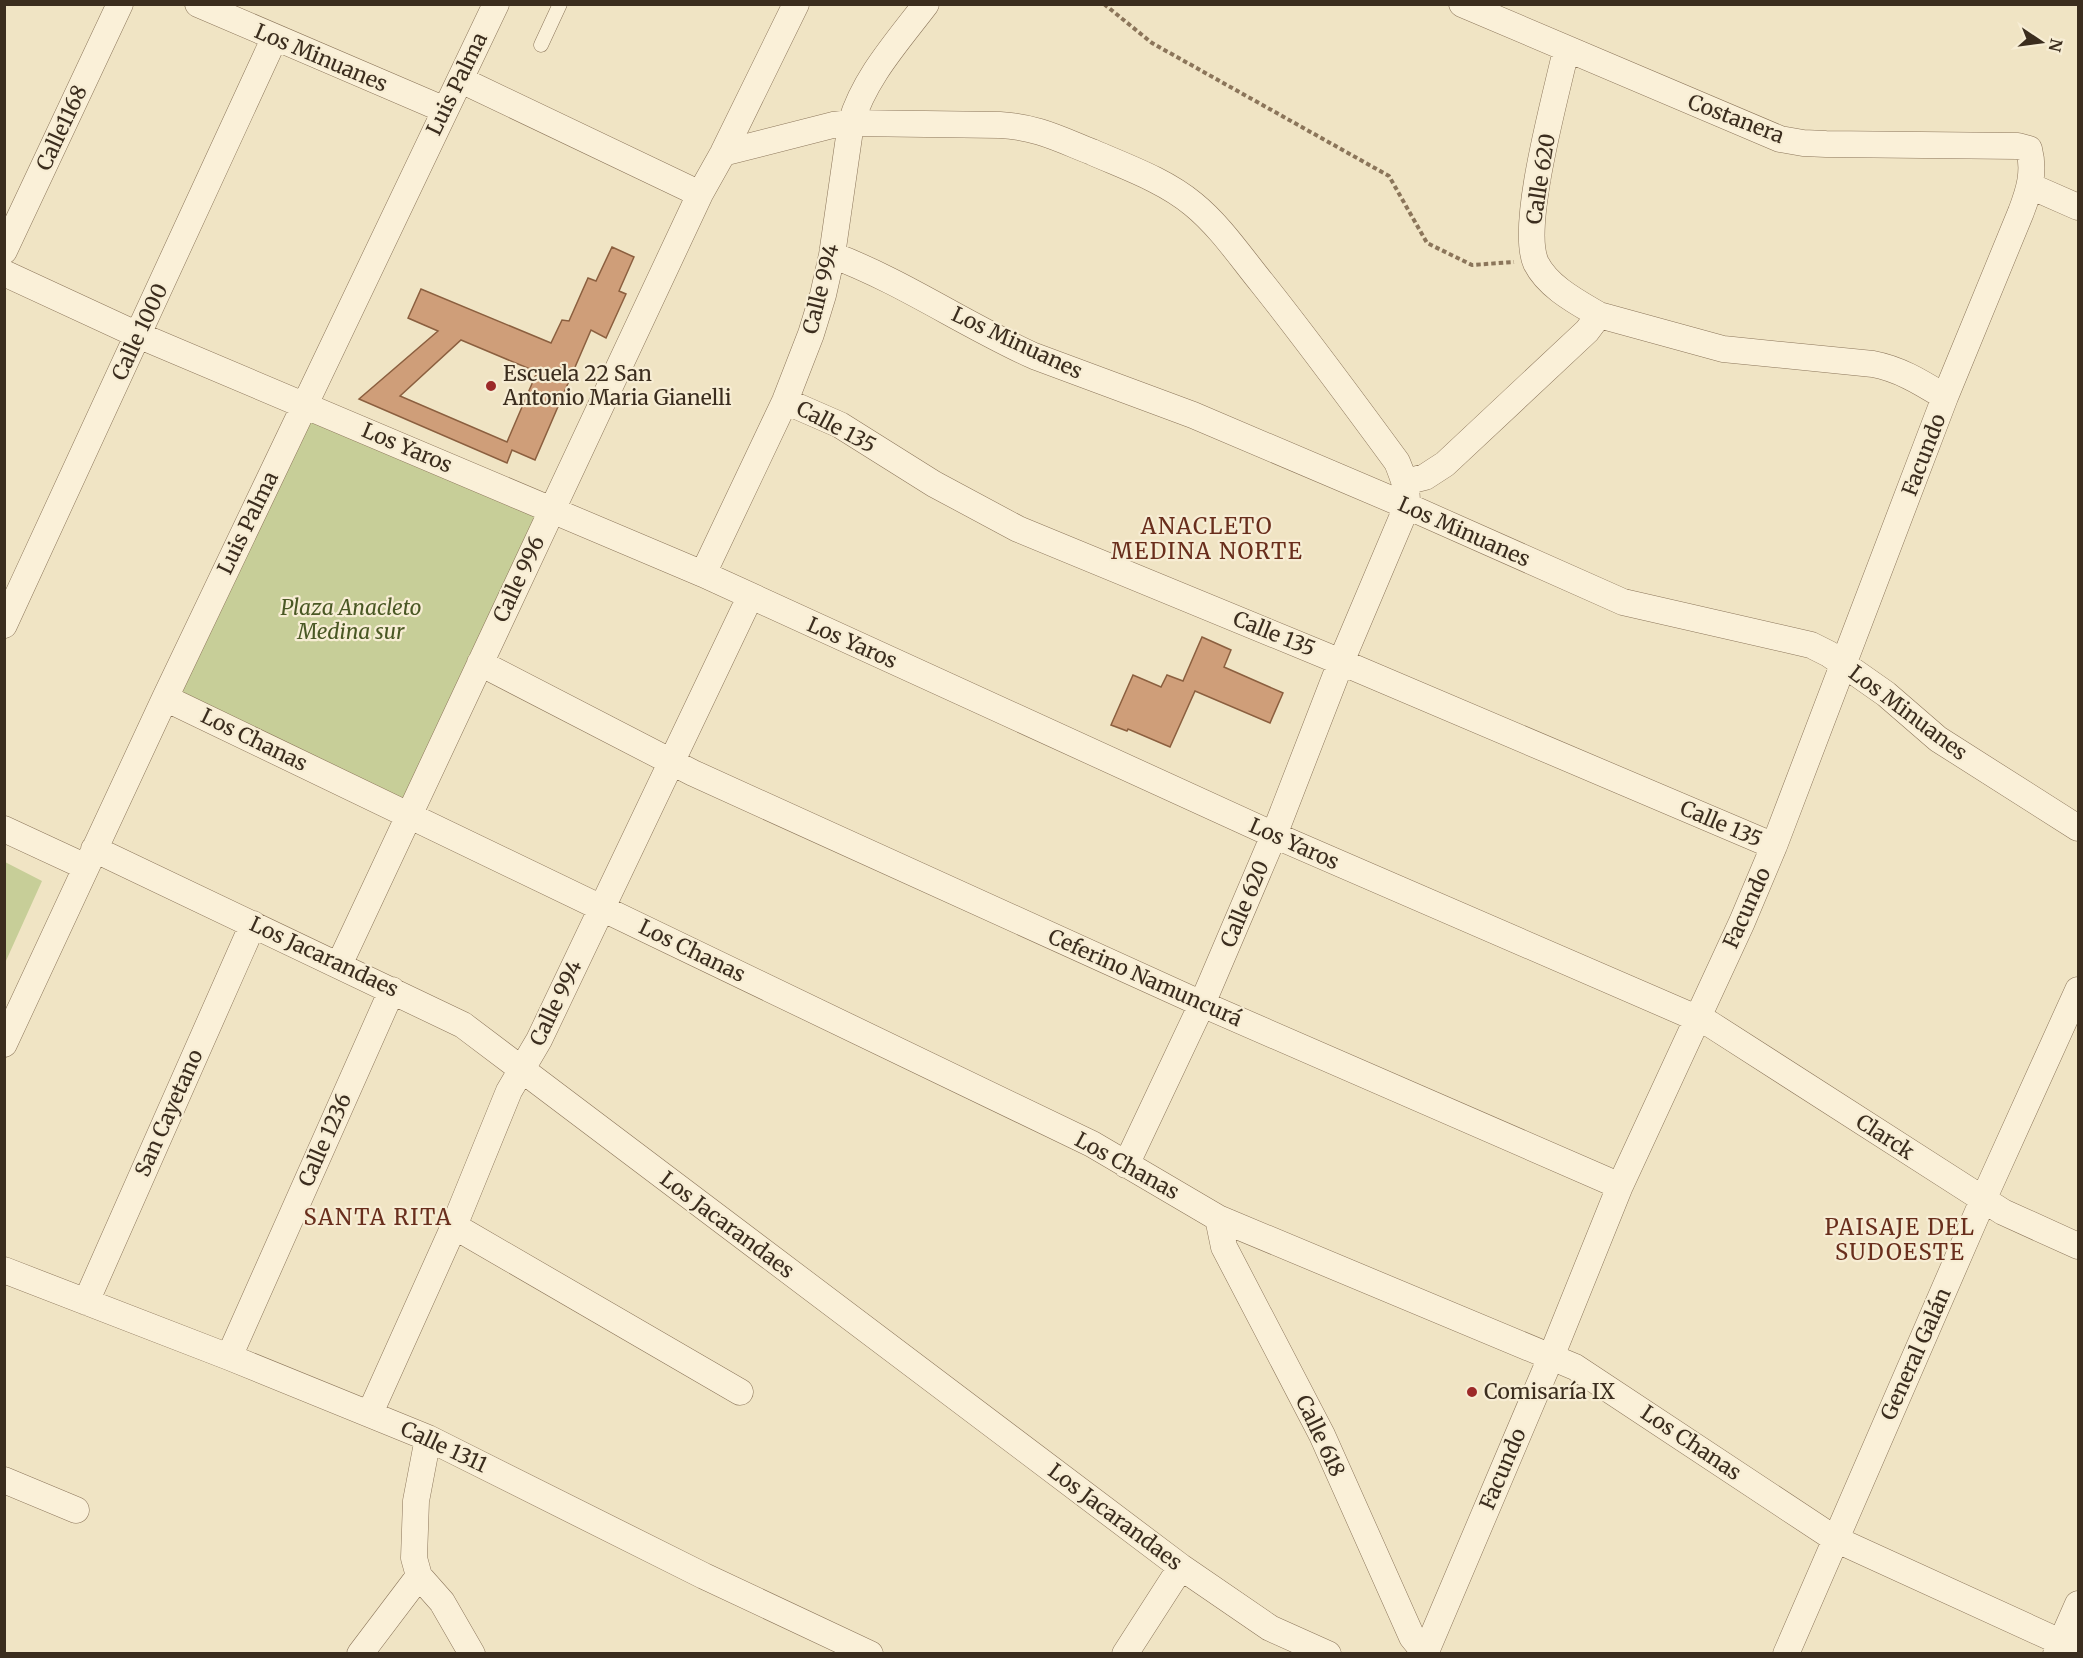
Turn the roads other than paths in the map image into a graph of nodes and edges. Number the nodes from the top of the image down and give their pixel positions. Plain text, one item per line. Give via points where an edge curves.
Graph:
1 (120, 4) edge
2 (198, 4) edge
3 (496, 4) edge
4 (560, 4) edge
5 (796, 4) edge
6 (926, 4) edge
7 (1462, 4) edge
8 (274, 39) junction
9 (541, 45) dead end
10 (1566, 50) junction
11 (461, 80) junction
12 (445, 110) junction
13 (851, 123) junction
14 (2029, 149) joint
15 (723, 153) junction
16 (2030, 186) junction
17 (700, 194) junction
18 (2079, 207) edge
19 (4, 251) edge
20 (832, 255) junction
21 (4, 273) edge
22 (1599, 315) junction
23 (138, 335) junction
24 (1945, 397) junction
25 (785, 401) junction
26 (305, 405) junction
27 (1406, 494) junction
28 (552, 509) junction
29 (703, 574) junction
30 (750, 597) junction
31 (4, 625) edge
32 (1341, 662) junction
33 (480, 663) junction
34 (1845, 665) junction
35 (165, 698) junction
36 (673, 763) junction
37 (408, 815) junction
38 (2079, 828) edge
39 (4, 829) edge
40 (1274, 836) junction
41 (1774, 846) junction
42 (90, 858) junction
43 (602, 908) junction
44 (253, 924) junction
45 (339, 965) junction
46 (392, 990) junction
47 (2079, 990) edge
48 (1202, 1004) junction
49 (1697, 1018) junction
50 (4, 1044) edge
51 (521, 1069) junction
52 (1126, 1164) junction
53 (1620, 1186) junction
54 (1983, 1200) junction
55 (1218, 1218) junction
56 (454, 1226) junction
57 (2079, 1246) edge
58 (4, 1270) edge
59 (86, 1302) junction
60 (229, 1357) junction
61 (1551, 1357) junction
62 (740, 1392) dead end
63 (370, 1413) junction
64 (428, 1438) junction
65 (4, 1480) edge
66 (76, 1510) dead end
67 (1835, 1539) junction
68 (1181, 1567) junction
69 (419, 1576) junction
70 (2079, 1604) edge
71 (2066, 1648) edge
72 (360, 1653) edge
73 (472, 1653) edge
74 (870, 1653) edge
75 (1125, 1653) edge
76 (1328, 1653) edge
77 (1425, 1653) edge
78 (1786, 1653) edge

1 - 19 street, Calle1168
2 - 8 street, Los Minuanes
3 - 11 street, Luis Palma
4 - 9 lane
5 - 15 street, Calle 996
6 - 13 street, Calle 994 via 873,75 856,104
7 - 10 street, Costanera
8 - 12 street, Los Minuanes
8 - 23 street, Calle 1000
10 - 14 street, Costanera via 1780,139 1826,144
10 - 22 street, Calle 620 via 1536,186 1535,261 1554,285
11 - 12 street, Luis Palma
11 - 17 street
12 - 26 street, Luis Palma
13 - 15 street
13 - 20 street, Calle 994
13 - 27 street via 1025,127 1172,189 1215,224 1294,324 1397,462
14 - 16 street, Facundo via 2033,163
15 - 17 street, Calle 996
16 - 18 street
16 - 24 street, Facundo
17 - 28 street, Calle 996
20 - 25 street, Calle 994 via 812,334
20 - 27 street, Los Minuanes via 863,267 1034,356
21 - 23 street, Los Yaros
22 - 24 street via 1723,349 1890,367
22 - 27 street via 1587,331 1445,464
23 - 26 street, Los Yaros
23 - 31 street, Calle 1000
24 - 34 street, Facundo
25 - 29 street, Calle 994
25 - 32 street, Calle 135 via 840,425 933,484 1018,529
26 - 28 street, Los Yaros
26 - 35 street, Luis Palma
27 - 32 street, Calle 620
27 - 34 street, Los Minuanes via 1623,602 1811,645
28 - 29 street, Los Yaros
28 - 33 street, Calle 996
29 - 30 street, Los Yaros
30 - 36 street, Calle 994
30 - 40 street, Los Yaros
32 - 40 street, Calle 620
32 - 41 street, Calle 135
33 - 36 street, Ceferino Namuncurá
33 - 37 street, Calle 996
34 - 38 street, Los Minuanes via 1938,739
34 - 41 street, Facundo
35 - 37 street, Los Chanas
35 - 42 street, Luis Palma
36 - 43 street, Calle 994
36 - 48 street, Ceferino Namuncurá
37 - 43 street, Los Chanas
37 - 45 street, Calle 996
39 - 42 street, Los Jacarandaes
40 - 48 street, Calle 620
40 - 49 street, Los Yaros
41 - 49 street, Facundo
42 - 44 street, Los Jacarandaes
42 - 50 street, Luis Palma
43 - 51 street, Calle 994 via 539,1040
43 - 52 street, Los Chanas via 1092,1144
44 - 45 street, Los Jacarandaes
44 - 59 street, San Cayetano
45 - 46 street, Los Jacarandaes
46 - 51 street, Los Jacarandaes via 463,1025
46 - 60 street, Calle 1236
47 - 54 street, General Galán
48 - 52 street, Calle 620
48 - 53 street, Ceferino Namuncurá
49 - 53 street, Facundo
49 - 54 street, Clarck
51 - 56 street, Calle 994
51 - 68 street, Los Jacarandaes
52 - 55 street, Los Chanas
53 - 61 street, Facundo
54 - 57 street, Clarck
54 - 67 street, General Galán
55 - 61 street, Los Chanas
55 - 77 street, Calle 618 via 1224,1247 1323,1435 1412,1637
56 - 62 street
56 - 63 street, Calle 994
58 - 59 street, Calle 1311
59 - 60 street, Calle 1311
60 - 63 street, Calle 1311
61 - 67 street, Los Chanas via 1591,1376
61 - 77 street, Facundo
63 - 64 street, Calle 1311
64 - 69 street via 414,1522 414,1558
64 - 74 street, Calle 1311 via 704,1576
65 - 66 street
67 - 71 street, Los Chanas
67 - 78 street, General Galán
68 - 75 street
68 - 76 street, Los Jacarandaes via 1270,1628
69 - 72 street
69 - 73 street via 442,1602
70 - 71 street

